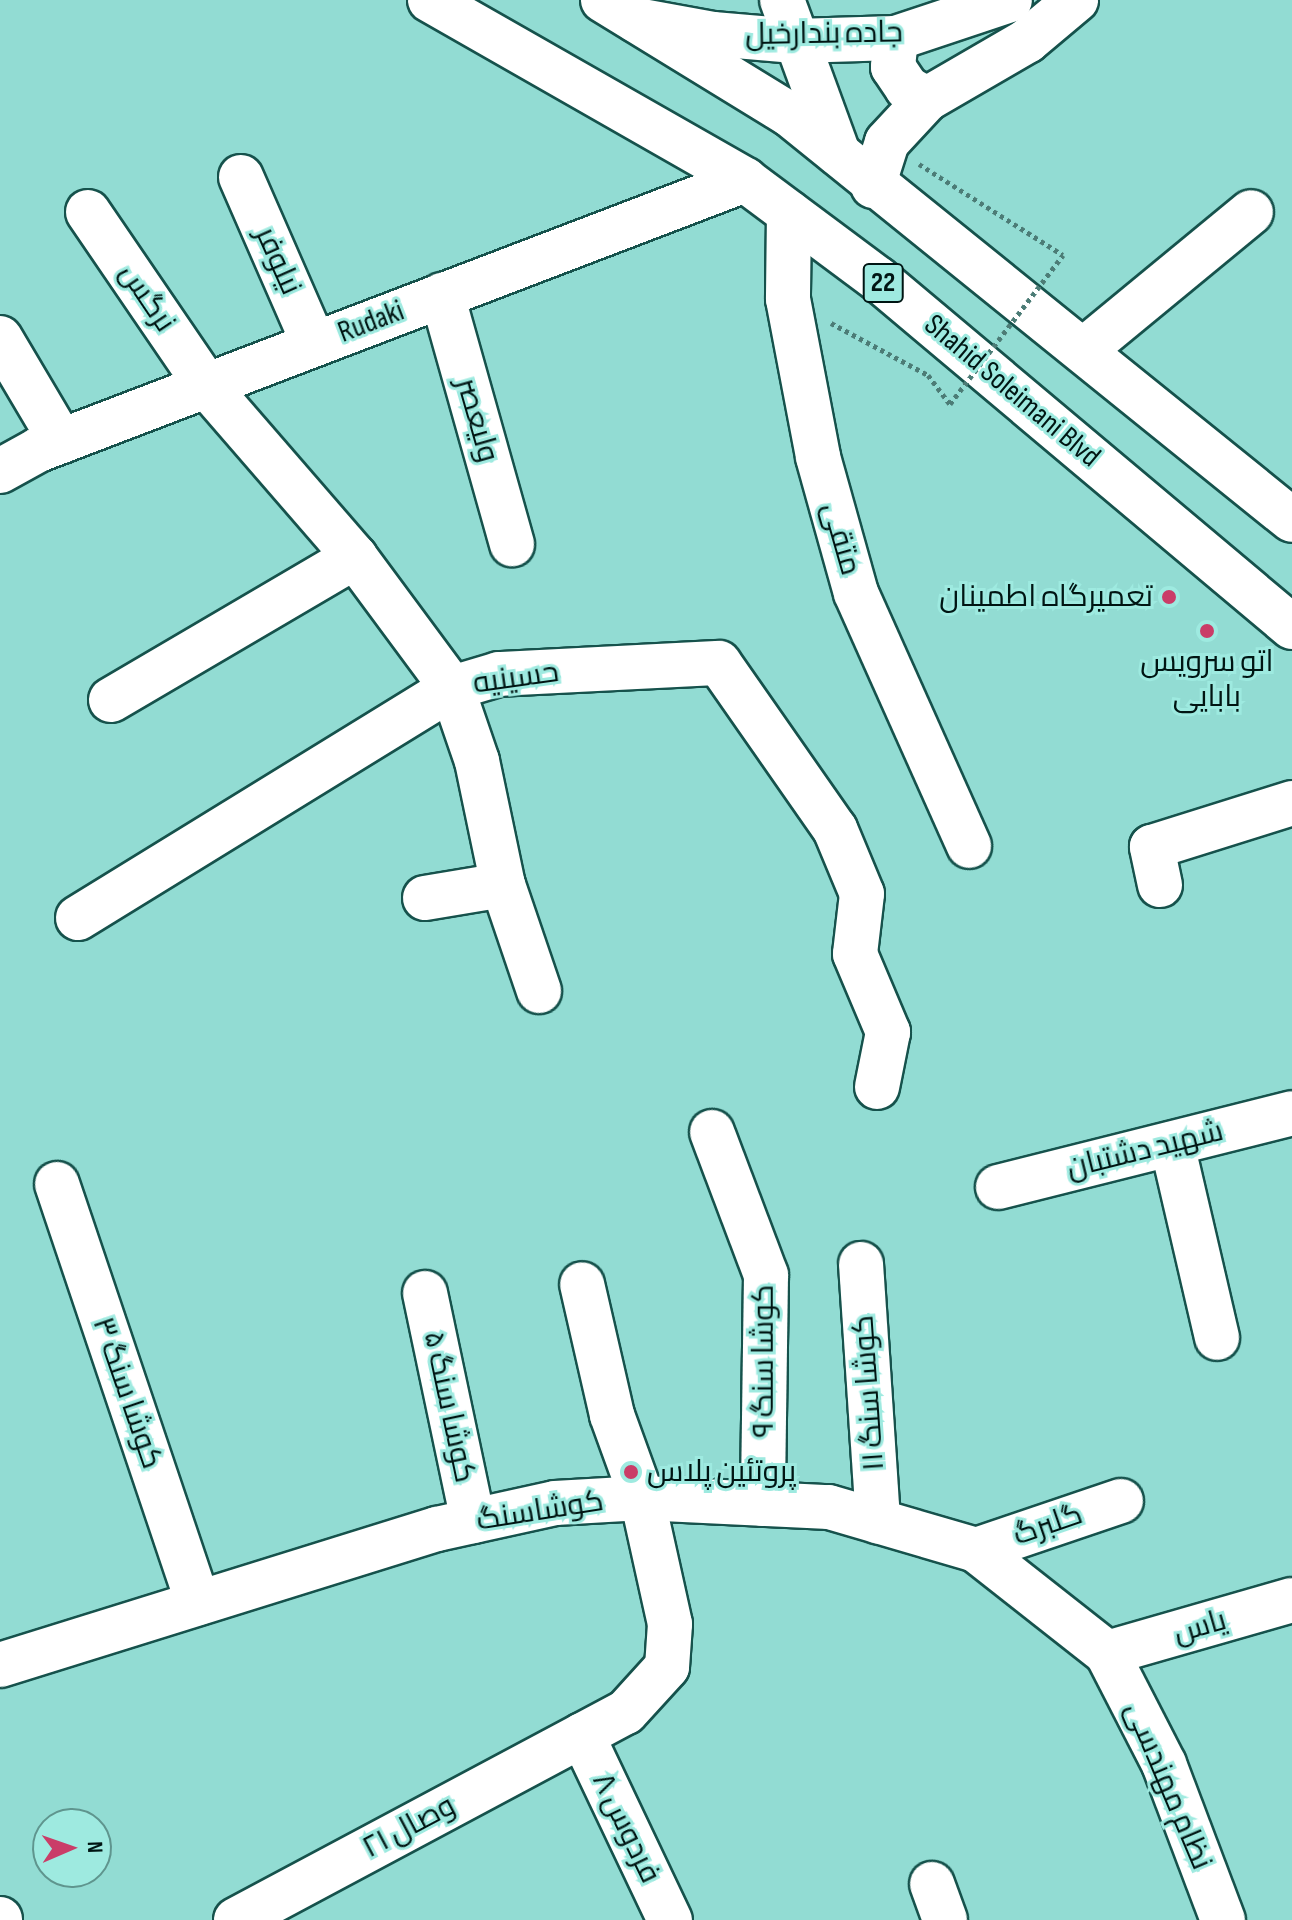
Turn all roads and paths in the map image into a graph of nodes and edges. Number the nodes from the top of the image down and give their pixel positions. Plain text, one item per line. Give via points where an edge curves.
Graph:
1 (430, 0) edge
2 (782, 0) edge
3 (1010, 0) edge
4 (1076, 0) edge
5 (618, 10) edge
6 (896, 38) junction
7 (795, 41) junction
8 (927, 99) junction
9 (887, 142) junction
10 (838, 153) junction
11 (241, 177) dead end
12 (745, 180) junction
13 (873, 186) junction
14 (88, 212) dead end
15 (1251, 212) dead end
16 (789, 213) junction
17 (442, 295) junction
18 (788, 299) junction
19 (0, 338) edge
20 (314, 344) junction
21 (1085, 349) junction
22 (206, 385) junction
23 (61, 441) junction
24 (0, 471) edge
25 (1292, 520) edge
26 (512, 544) dead end
27 (355, 557) junction
28 (1292, 627) edge
29 (452, 688) junction
30 (111, 700) dead end
31 (1292, 803) edge
32 (969, 846) dead end
33 (503, 885) junction
34 (1160, 885) dead end
35 (425, 898) dead end
36 (78, 918) dead end
37 (539, 991) dead end
38 (877, 1087) dead end
39 (1292, 1113) edge
40 (712, 1132) dead end
41 (1172, 1144) junction
42 (57, 1184) dead end
43 (998, 1187) dead end
44 (861, 1264) dead end
45 (582, 1284) dead end
46 (425, 1293) dead end
47 (1217, 1338) dead end
48 (642, 1498) junction
49 (1121, 1501) dead end
50 (763, 1504) junction
51 (473, 1521) junction
52 (878, 1521) junction
53 (976, 1550) junction
54 (1292, 1600) edge
55 (198, 1603) junction
56 (1107, 1653) junction
57 (0, 1665) edge
58 (582, 1735) junction
59 (240, 1919) edge
60 (670, 1920) edge
61 (1223, 1920) edge

1 - 12 main road, Shahid Soleimani Blvd / 22
2 - 7 main road
3 - 6 main road, جاده بندارخیل
4 - 8 main road via 1027,41
5 - 7 main road, جاده بندارخیل via 713,34
5 - 10 main road, 22 via 789,114
6 - 7 main road, جاده بندارخیل
6 - 8 main road via 893,67 907,88
7 - 10 main road
8 - 9 main road
9 - 13 main road
9 - 18 path, bridge via 1063,255 950,404 928,375
10 - 13 main road, 22
11 - 20 main road, نیلوفر
12 - 16 main road, Shahid Soleimani Blvd / 22
12 - 17 main road, Rudaki
13 - 21 main road, 22
14 - 22 main road, نرگس
15 - 21 main road
16 - 18 main road, متقی
16 - 28 main road, Shahid Soleimani Blvd / 22 via 878,279
17 - 20 main road, Rudaki
17 - 26 main road, ولیعصر
18 - 32 main road, متقی via 818,457 856,593
19 - 23 main road
20 - 22 main road, Rudaki
21 - 25 main road, 22
22 - 23 main road, Rudaki
22 - 27 main road, حسینیه
23 - 24 main road, Rudaki
27 - 29 main road, حسینیه
27 - 30 main road
29 - 33 main road via 477,761
29 - 36 main road
29 - 38 main road, حسینیه via 499,674 719,663 835,829 862,894 855,954 888,1032
31 - 34 main road via 1152,847
33 - 35 main road
33 - 37 main road
39 - 41 main road, شهید دشتبان
40 - 50 main road, کوشا سنگ ۹ via 766,1275
41 - 43 main road, شهید دشتبان
41 - 47 main road
42 - 55 main road, کوشا سنگ ۳
44 - 52 main road, ۱۱ کوشا سنگ
45 - 48 main road, وصال ۲۱ via 612,1415
46 - 51 main road, کوشا سنگ ۵
48 - 50 main road, کوشاسنگ
48 - 51 main road, کوشاسنگ via 555,1503
48 - 58 main road, وصال ۲۱ via 670,1624 667,1667 626,1712
49 - 53 main road, گلبرگ
50 - 52 main road, کوشاسنگ via 829,1507
51 - 55 main road, کوشاسنگ
52 - 53 main road, کوشاسنگ
53 - 56 main road, کوشاسنگ
54 - 56 main road, یاس
55 - 57 main road, کوشاسنگ
56 - 61 main road, نظام مهندسی via 1164,1764
58 - 59 main road, وصال ۲۱
58 - 60 main road, فردوس ۸

